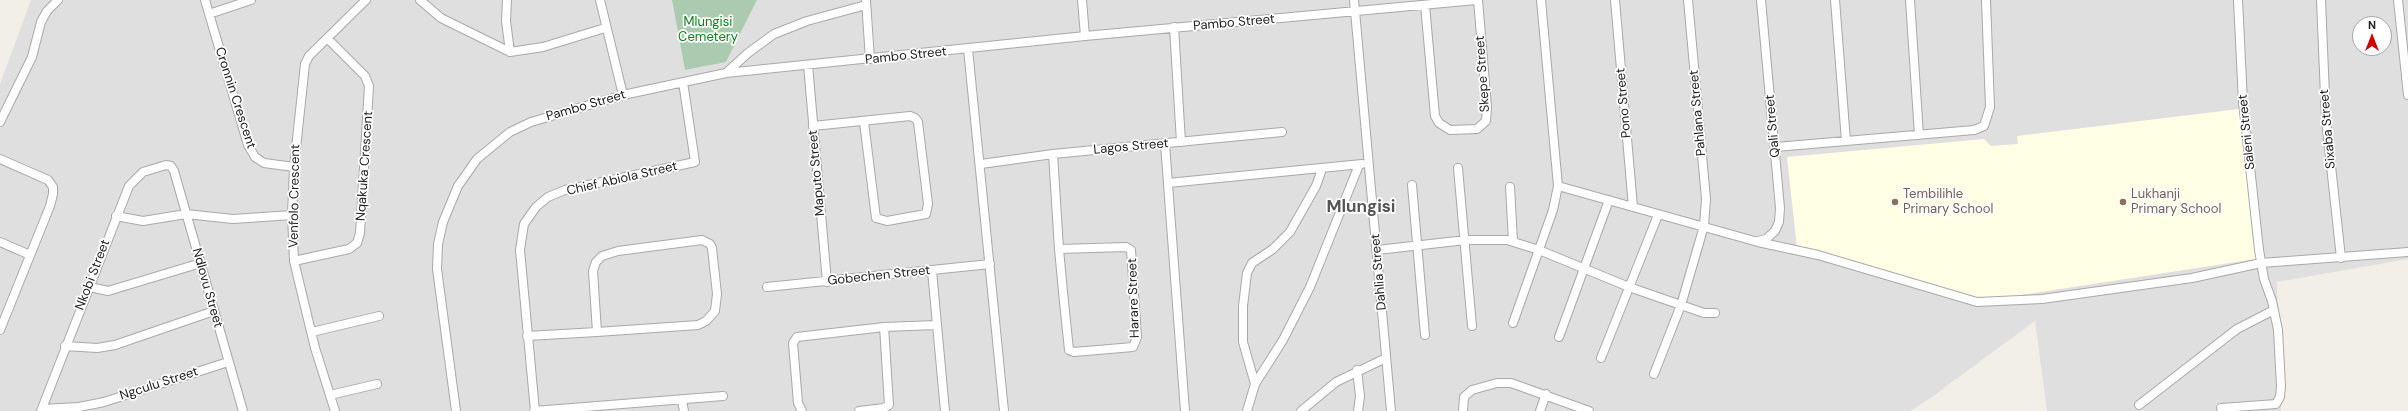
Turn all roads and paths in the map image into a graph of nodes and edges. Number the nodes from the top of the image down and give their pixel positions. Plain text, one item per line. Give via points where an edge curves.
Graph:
1 (58, 0) edge
2 (205, 0) edge
3 (251, 0) edge
4 (366, 0) edge
5 (420, 0) edge
6 (507, 0) edge
7 (600, 0) edge
8 (1082, 0) edge
9 (1354, 0) edge
10 (1477, 0) edge
11 (1541, 0) edge
12 (1615, 0) edge
13 (1688, 0) edge
14 (1761, 0) edge
15 (1836, 0) edge
16 (1910, 0) edge
17 (1986, 0) edge
18 (2238, 0) edge
19 (2321, 0) edge
20 (2398, 0) edge
21 (866, 3) edge
22 (1426, 5) junction
23 (1354, 13) junction
24 (209, 14) junction
25 (606, 28) junction
26 (1174, 28) junction
27 (1085, 36) junction
28 (328, 39) junction
29 (968, 49) junction
30 (510, 52) junction
31 (870, 59) junction
32 (808, 65) junction
33 (726, 73) junction
34 (683, 82) junction
35 (623, 95) junction
36 (2408, 95) edge
37 (0, 122) edge
38 (864, 122) junction
39 (813, 126) junction
40 (1282, 132) dead end
41 (1920, 135) junction
42 (1846, 141) junction
43 (1182, 142) junction
44 (1165, 144) junction
45 (1776, 147) junction
46 (1053, 154) junction
47 (0, 159) edge
48 (981, 164) junction
49 (1360, 164) junction
50 (1369, 164) junction
51 (171, 166) joint
52 (294, 167) junction
53 (1458, 168) dead end
54 (1322, 169) junction
55 (1168, 183) junction
56 (1412, 185) dead end
57 (1558, 186) junction
58 (1510, 187) dead end
59 (1609, 200) junction
60 (1633, 207) junction
61 (186, 214) junction
62 (292, 215) junction
63 (1658, 215) junction
64 (116, 216) junction
65 (1704, 226) junction
66 (1466, 240) junction
67 (1513, 241) junction
68 (0, 242) edge
69 (1758, 242) junction
70 (1418, 245) junction
71 (1059, 249) junction
72 (1377, 250) junction
73 (1539, 250) junction
74 (2408, 252) edge
75 (30, 255) junction
76 (2341, 258) junction
77 (294, 261) junction
78 (201, 263) junction
79 (2261, 263) junction
80 (990, 264) junction
81 (1585, 270) junction
82 (932, 271) junction
83 (827, 282) junction
84 (90, 287) junction
85 (767, 287) dead end
86 (1629, 287) junction
87 (1681, 305) junction
88 (2274, 310) junction
89 (214, 311) junction
90 (1714, 313) dead end
91 (380, 316) dead end
92 (1512, 323) dead end
93 (936, 325) junction
94 (1472, 326) dead end
95 (884, 327) junction
96 (0, 330) edge
97 (312, 332) junction
98 (597, 332) junction
99 (1425, 335) dead end
100 (527, 336) junction
101 (1559, 337) dead end
102 (65, 346) junction
103 (1386, 358) junction
104 (1601, 358) dead end
105 (228, 362) junction
106 (1357, 370) junction
107 (1654, 374) dead end
108 (377, 384) dead end
109 (1254, 384) junction
110 (1546, 394) junction
111 (330, 395) junction
112 (723, 396) dead end
113 (682, 401) junction
114 (2139, 405) dead end
115 (2221, 408) dead end
116 (42, 410) edge
117 (243, 411) edge
118 (335, 411) edge
119 (456, 411) edge
120 (534, 411) edge
121 (684, 411) edge
122 (802, 411) edge
123 (859, 411) edge
124 (945, 411) edge
125 (1004, 411) edge
126 (1184, 411) edge
127 (1247, 411) edge
128 (1301, 411) edge
129 (1358, 411) edge
130 (1391, 411) edge
131 (1463, 411) edge
132 (1540, 411) edge
133 (1589, 411) edge

1 - 37 street via 41,22 32,57
2 - 24 street, Cronnin Crescent
3 - 24 street
4 - 28 street, Venfolo Crescent
5 - 30 street via 441,18
6 - 30 street via 506,21
7 - 25 street
8 - 27 street
9 - 23 street, Dahlia Street
10 - 22 street, Pambo Street
10 - 22 street, Skepe Street via 1487,111 1486,121 1478,129 1450,130 1439,123 1435,116
11 - 57 street
12 - 60 street, Pono Street
13 - 65 street, Pahlana Street via 1706,199
14 - 45 street, Qali Street
15 - 42 street
16 - 41 street
17 - 41 street via 1990,107 1984,126 1974,130
18 - 79 street, Saleni Street via 2243,102
19 - 76 street, Sixaba Street via 2326,120
20 - 36 street
21 - 31 street
21 - 33 street via 774,34
22 - 23 street, Pambo Street
23 - 26 street, Pambo Street
23 - 50 street, Dahlia Street
24 - 52 street, Cronnin Crescent via 248,145 255,157 264,162
25 - 30 street via 543,47
25 - 35 street
26 - 27 street, Pambo Street
26 - 43 street
27 - 29 street, Pambo Street
28 - 52 street, Venfolo Crescent via 305,64
28 - 77 street, Nqakuka Crescent via 365,76 369,86 360,234 357,243 349,249
29 - 31 street, Pambo Street
29 - 48 street
31 - 32 street, Pambo Street
32 - 33 street, Pambo Street
32 - 39 street, Maputo Street
33 - 34 street, Pambo Street
34 - 35 street, Pambo Street
34 - 100 street, Chief Abiola Street via 695,162 565,190 548,197 528,215 520,250
35 - 119 street, Pambo Street via 531,122 510,132 477,159 458,186 443,222 438,244 437,269
38 - 38 street via 910,116 917,120 928,204 926,214 887,221 876,218
38 - 39 street
39 - 83 street, Maputo Street
40 - 43 street, Lagos Street
41 - 42 street
42 - 45 street
43 - 44 street, Lagos Street
44 - 46 street, Lagos Street
44 - 55 street
45 - 69 street, Qali Street via 1779,222 1771,236
46 - 48 street, Lagos Street
46 - 71 street, Harare Street
47 - 75 street via 48,180 53,186 50,206
48 - 80 street
49 - 50 street
49 - 54 street
49 - 109 street via 1300,310
50 - 72 street, Dahlia Street
51 - 61 street, Ndlovu Street
51 - 64 street, Nkobi Street via 166,165 138,175 128,186
52 - 62 street, Venfolo Crescent
53 - 66 street
54 - 55 street
54 - 109 street via 1316,186 1290,232 1273,250 1252,263 1247,273 1243,306 1243,342
55 - 126 street
56 - 70 street
57 - 59 street
57 - 73 street via 1555,204
58 - 67 street
59 - 60 street
59 - 81 street
60 - 63 street
61 - 62 street via 233,219
61 - 64 street via 143,222
61 - 78 street, Ndlovu Street
62 - 77 street, Venfolo Crescent
63 - 65 street
63 - 86 street
64 - 84 street, Nkobi Street
65 - 69 street
65 - 87 street, Pahlana Street
66 - 67 street
66 - 70 street
66 - 94 street
67 - 73 street
68 - 75 street
69 - 79 street via 1818,255 1927,289 1987,303 2042,299 2192,278
70 - 72 street
70 - 99 street
71 - 71 street, Harare Street via 1069,350 1074,352 1133,347 1137,337 1131,250 1126,247
72 - 103 street, Dahlia Street
73 - 81 street
73 - 92 street
74 - 76 street
75 - 96 street
76 - 79 street
77 - 97 street, Venfolo Crescent
78 - 84 street via 108,291
78 - 89 street, Ndlovu Street
79 - 88 street, Saleni Street
80 - 82 street, Gobechen Street
80 - 125 street
81 - 86 street
81 - 101 street
82 - 83 street, Gobechen Street
82 - 93 street
83 - 85 street, Gobechen Street
84 - 102 street, Nkobi Street
86 - 87 street
86 - 104 street
87 - 90 street via 1704,313
87 - 107 street, Pahlana Street
88 - 114 street via 2237,328
88 - 115 street, Saleni Street via 2281,356 2279,401 2276,404
89 - 102 street via 115,345 97,348
89 - 105 street, Ndlovu Street
91 - 97 street
93 - 95 street
93 - 124 street
95 - 122 street via 797,337 793,343 798,404
95 - 123 street via 890,401 884,408
97 - 111 street, Venfolo Crescent
98 - 98 street via 698,325 706,321 715,311 717,294 710,244 702,240 618,251 602,256 596,262 593,271
98 - 100 street
100 - 120 street, Chief Abiola Street
102 - 116 street, Nkobi Street
103 - 106 street
103 - 130 street, Dahlia Street
105 - 116 street, Ngculu Street via 104,402
105 - 117 street, Ndlovu Street
106 - 128 street via 1324,391
106 - 129 street via 1360,396
108 - 111 street
109 - 127 street
110 - 131 street via 1511,383 1485,386 1466,394
110 - 132 street
110 - 133 street
111 - 118 street, Venfolo Crescent
112 - 113 street
113 - 120 street
113 - 121 street

